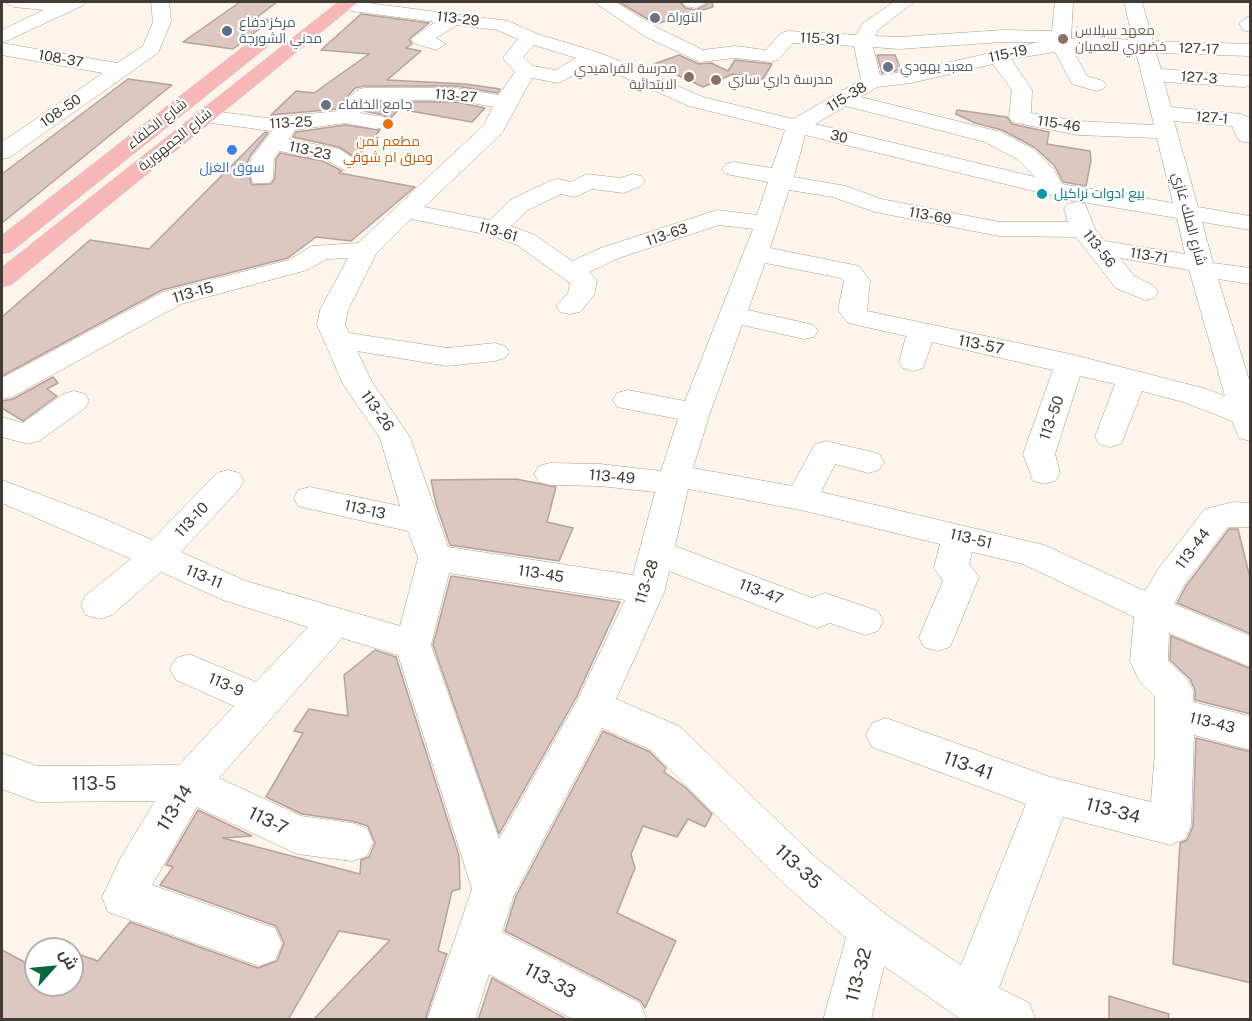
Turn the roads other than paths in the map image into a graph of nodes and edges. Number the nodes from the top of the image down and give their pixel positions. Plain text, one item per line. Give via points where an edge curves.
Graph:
1 (14, 2) edge
2 (160, 2) edge
3 (603, 2) edge
4 (905, 2) edge
5 (1064, 2) edge
6 (1133, 2) edge
7 (346, 3) edge
8 (71, 4) edge
9 (498, 17) joint
10 (454, 19) junction
11 (279, 28) dead end
12 (653, 33) junction
13 (2, 37) edge
14 (531, 38) junction
15 (862, 41) junction
16 (1061, 42) junction
17 (436, 44) dead end
18 (1147, 47) junction
19 (2, 48) edge
20 (1225, 50) junction
21 (1251, 50) edge
22 (998, 56) junction
23 (594, 57) junction
24 (120, 70) junction
25 (526, 71) junction
26 (1153, 75) junction
27 (1210, 79) junction
28 (872, 82) junction
29 (1248, 84) edge
30 (1096, 85) dead end
31 (844, 99) junction
32 (506, 103) junction
33 (205, 116) junction
34 (345, 117) junction
35 (1215, 118) junction
36 (376, 122) dead end
37 (1164, 123) junction
38 (2, 124) edge
39 (290, 124) junction
40 (39, 126) junction
41 (797, 126) junction
42 (1251, 136) edge
43 (272, 143) junction
44 (2, 152) edge
45 (345, 164) dead end
46 (734, 169) dead end
47 (261, 178) dead end
48 (781, 179) junction
49 (633, 181) dead end
50 (1061, 191) junction
51 (406, 211) junction
52 (1187, 213) junction
53 (1251, 223) edge
54 (495, 229) junction
55 (761, 238) junction
56 (1090, 239) junction
57 (2, 247) edge
58 (365, 250) junction
59 (1201, 267) junction
60 (569, 272) junction
61 (1251, 276) edge
62 (2, 279) edge
63 (1145, 291) dead end
64 (570, 306) dead end
65 (732, 314) junction
66 (804, 332) dead end
67 (921, 332) junction
68 (338, 340) junction
69 (495, 352) dead end
70 (913, 362) dead end
71 (1070, 363) junction
72 (1132, 379) junction
73 (2, 390) edge
74 (628, 400) dead end
75 (74, 401) dead end
76 (695, 413) junction
77 (1249, 422) edge
78 (2, 427) edge
79 (1110, 437) dead end
80 (868, 462) dead end
81 (1044, 473) dead end
82 (550, 474) dead end
83 (674, 479) junction
84 (228, 481) dead end
85 (2, 491) edge
86 (310, 498) dead end
87 (801, 499) junction
88 (1251, 515) edge
89 (420, 522) junction
90 (959, 536) junction
91 (656, 552) junction
92 (156, 557) junction
93 (435, 558) junction
94 (647, 590) junction
95 (99, 605) dead end
96 (1153, 610) junction
97 (335, 621) junction
98 (865, 621) dead end
99 (937, 637) dead end
100 (413, 645) junction
101 (1251, 651) edge
102 (189, 669) dead end
103 (262, 702) junction
104 (593, 707) junction
105 (1173, 713) junction
106 (1251, 733) edge
107 (886, 735) dead end
108 (2, 771) edge
109 (189, 783) junction
110 (1050, 795) junction
111 (352, 842) dead end
112 (494, 889) junction
113 (871, 930) junction
114 (477, 943) junction
115 (259, 944) dead end
116 (971, 999) junction
117 (451, 1020) edge
118 (623, 1020) edge
119 (847, 1020) edge
120 (1012, 1020) edge

1 - 8 street
2 - 24 street, 108-50 via 162,22 151,49
3 - 12 street, 115-31
4 - 15 street via 870,27
5 - 16 street
6 - 18 street, شارع الملك غازي
7 - 10 street, 113-29
7 - 33 main road, شارع الجمهورية
8 - 13 street
9 - 10 street, 113-29
9 - 14 street, 30
10 - 17 street via 421,39
11 - 57 main road, شارع الخلفاء
12 - 15 street, 115-31 via 700,56 735,52 771,56 788,37
12 - 23 street
14 - 23 street, 30
14 - 25 street via 513,58
15 - 16 street, 115-31 via 1003,36
15 - 28 street, 115-38
16 - 18 street, 115-19
16 - 22 street, 115-19
16 - 30 street via 1079,80
18 - 20 street, 127-17
18 - 26 street, شارع الملك غازي
19 - 24 street, 108-37
20 - 21 street, 127-17
20 - 29 street
22 - 28 street, 115-19
22 - 37 street, 115-46 via 1022,90 1020,117 1078,128
23 - 25 street via 559,77
23 - 41 street, 30 via 696,102
24 - 40 street, 108-50
25 - 32 street, 113-26
26 - 27 street, 127-3
26 - 37 street, شارع الملك غازي
27 - 29 street, 127-3
27 - 35 street
28 - 31 street, 115-38
31 - 41 street, 115-38
31 - 50 street, 113-56 via 1002,141 1025,154
32 - 34 street, 113-27 via 456,94 364,94
32 - 51 street, 113-26 via 494,128
33 - 39 street, 113-25 via 267,125
33 - 62 main road, شارع الجمهورية
34 - 36 street, 113-25
34 - 39 street, 113-25
35 - 37 street, 127-1
35 - 42 street, 127-1 via 1241,120 1247,136
37 - 52 street, شارع الملك غازي
38 - 40 street
39 - 43 street
40 - 44 street, 108-50
41 - 48 street, 113-28
41 - 50 street, 30
43 - 45 street, 113-23 via 331,154
43 - 47 street via 263,156
46 - 48 street, 113-69
48 - 55 street, 113-28
48 - 56 street, 113-69 via 838,191 875,205 999,229
49 - 54 street via 624,186 587,181 575,190 558,186 519,205
50 - 52 street, 30
50 - 56 street, 113-56
51 - 54 street, 113-61
51 - 58 street, 113-26
52 - 53 street, 30
52 - 59 street, شارع الملك غازي
54 - 60 street, 113-61 via 526,240
55 - 60 street, 113-63 via 717,217 610,253
55 - 65 street, 113-28
55 - 67 street, 113-57 via 850,272 857,281 852,310 858,317
56 - 59 street, 113-71
56 - 63 street, 113-56 via 1125,282
58 - 68 street, 113-26 via 334,310 331,325
58 - 73 street, 113-15 via 321,251 298,265 172,298
59 - 61 street, 113-71
59 - 77 street, شارع الملك غازي
60 - 64 street, 113-61 via 584,281 581,295
65 - 66 street
65 - 76 street, 113-28
67 - 70 street
67 - 71 street, 113-57
68 - 69 street via 447,357
68 - 89 street, 113-26 via 358,384 395,437
71 - 72 street, 113-57
71 - 81 street, 113-50 via 1039,454
72 - 77 street, 113-57 via 1193,395
72 - 79 street
74 - 76 street
75 - 78 street via 28,434
76 - 83 street, 113-28
80 - 87 street via 826,451
82 - 83 street, 113-49
83 - 87 street, 113-51
83 - 91 street, 113-28
84 - 92 street, 113-10
85 - 92 street, 113-11
86 - 89 street, 113-13
87 - 90 street, 113-51
88 - 96 street, 113-44 via 1217,517 1171,577
89 - 93 street, 113-26
90 - 96 street, 113-51 via 1032,554
90 - 99 street via 951,568 963,577
91 - 94 street, 113-28
91 - 98 street, 113-47 via 817,614 825,607
92 - 95 street, 113-10
92 - 97 street, 113-11 via 235,591
93 - 94 street, 113-45
93 - 100 street
94 - 104 street, 113-28
96 - 101 street, 113-51
96 - 105 street, 113-34 via 1149,661 1153,671 1174,691
97 - 100 street, 113-11
97 - 103 street, 113-14
100 - 112 street
102 - 103 street, 113-9
103 - 109 street, 113-14
104 - 112 street, 113-28
104 - 113 street, 113-35 via 665,738 799,870
105 - 106 street, 113-43
105 - 110 street, 113-34 via 1175,752 1170,826
107 - 110 street, 113-41
108 - 109 street, 113-5 via 37,784
109 - 111 street, 113-7 via 297,835
109 - 115 street, 113-14 via 124,897
110 - 116 street
112 - 114 street, 113-28
113 - 116 street, 113-35
113 - 119 street, 113-32
114 - 117 street, 113-28
114 - 118 street, 113-33
116 - 120 street, 113-35

